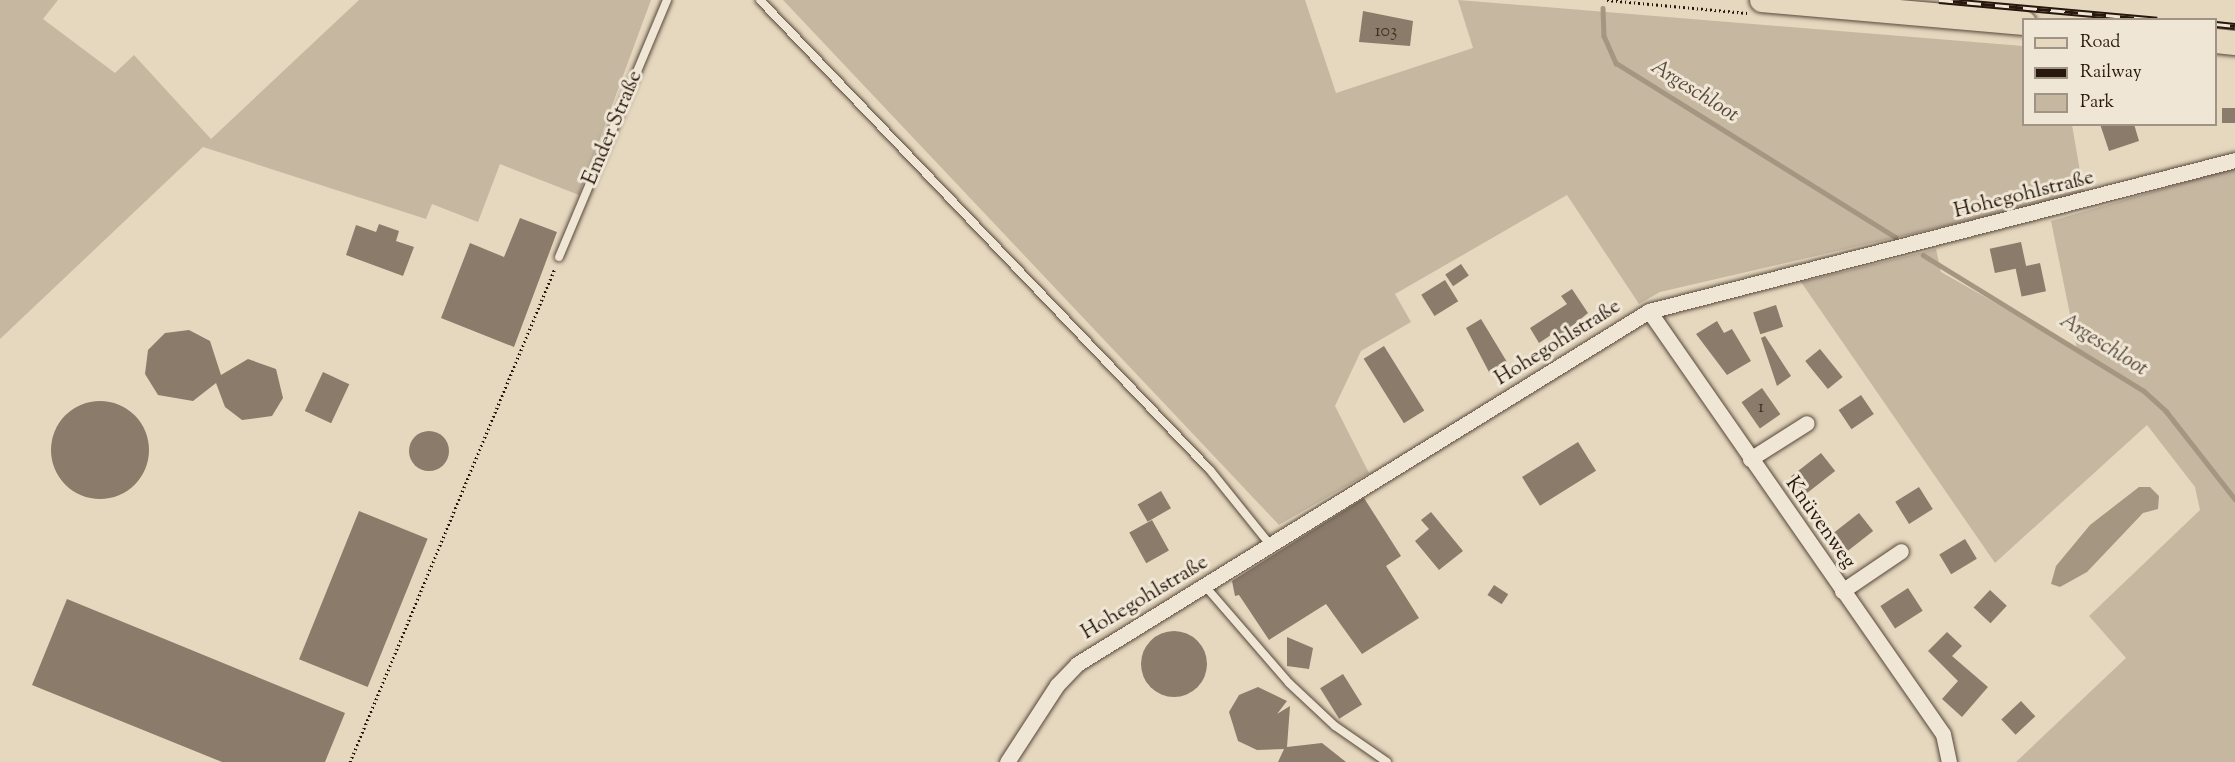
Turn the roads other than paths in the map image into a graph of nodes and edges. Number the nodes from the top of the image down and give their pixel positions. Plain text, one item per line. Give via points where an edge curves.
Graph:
1 (667, 0) edge
2 (760, 0) edge
3 (1762, 0) edge
4 (2022, 23) edge
5 (2217, 41) edge
6 (2235, 43) edge
7 (2235, 160) edge
8 (559, 257) road end
9 (1649, 311) junction
10 (1807, 423) dead end
11 (1750, 459) junction
12 (1271, 546) junction
13 (1901, 551) dead end
14 (1205, 586) junction
15 (1842, 591) junction
16 (1007, 762) edge
17 (1387, 762) edge
18 (1949, 762) edge

1 - 8 lane, Emder Straße
2 - 12 lane via 1210,470
3 - 4 main road
5 - 6 main road
7 - 9 street, Hohegohlstraße
9 - 11 street, Knüvenweg
9 - 12 street, Hohegohlstraße
10 - 11 street
11 - 15 street, Knüvenweg
12 - 14 street, Hohegohlstraße
13 - 15 street
14 - 16 street, Hohegohlstraße via 1077,664 1057,685
14 - 17 lane via 1289,683 1335,726
15 - 18 street, Knüvenweg via 1943,734

